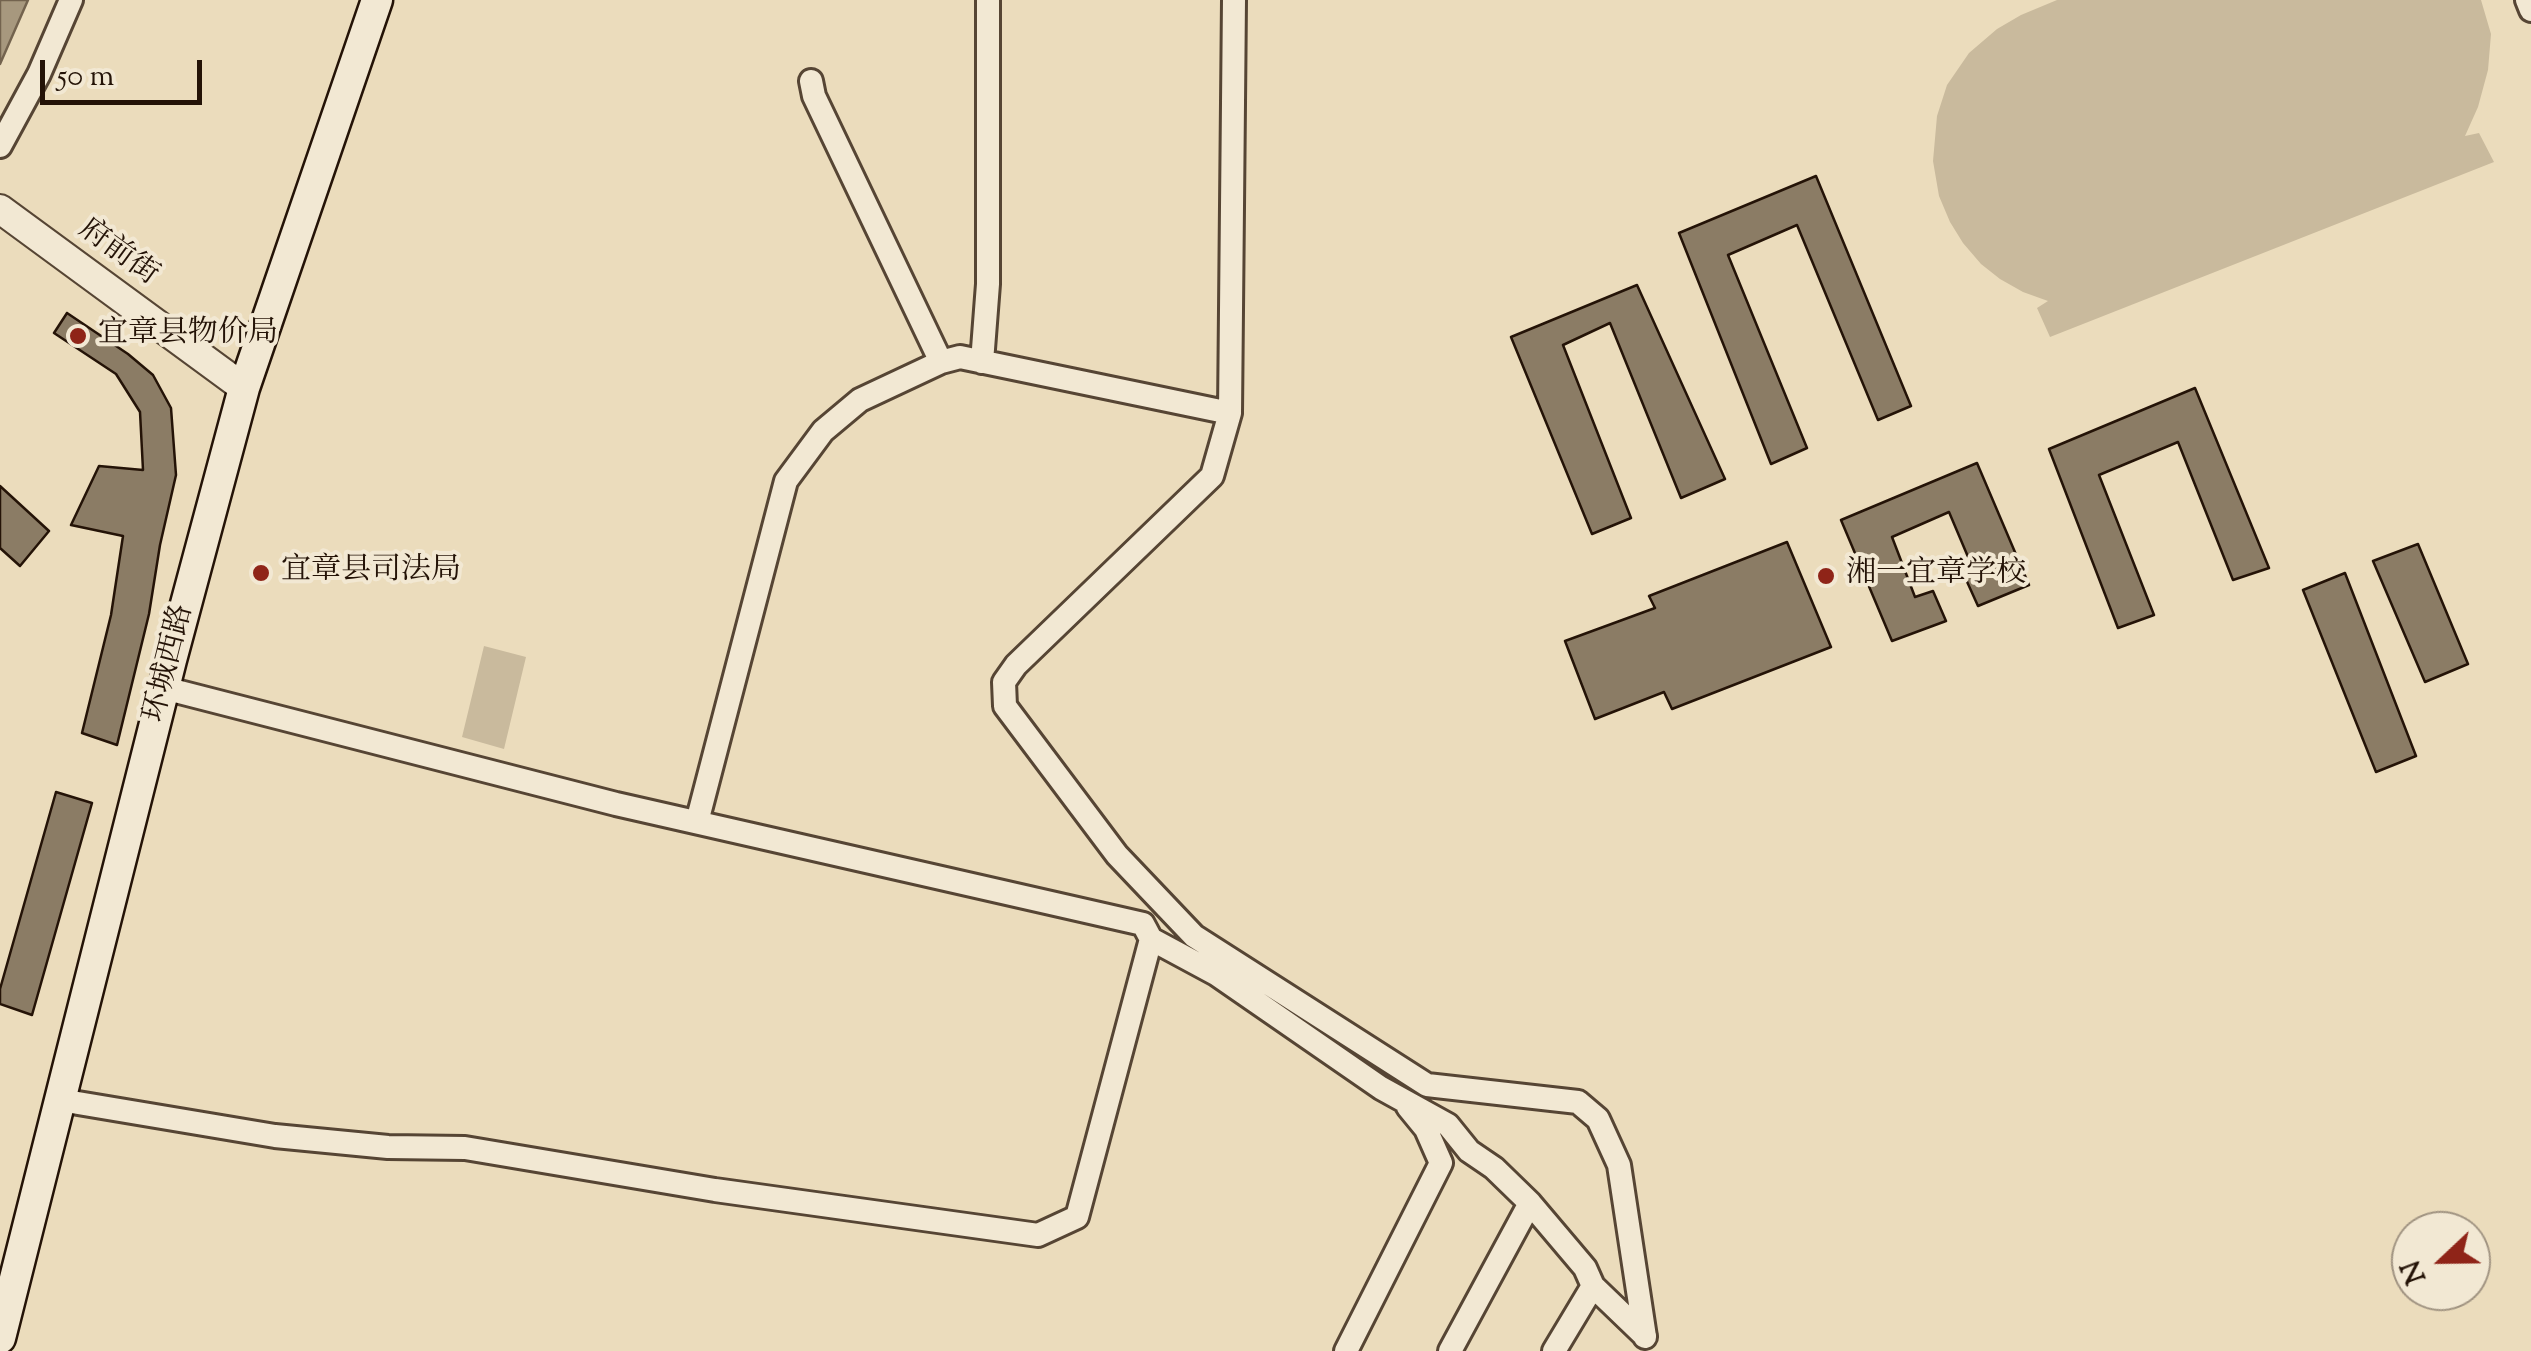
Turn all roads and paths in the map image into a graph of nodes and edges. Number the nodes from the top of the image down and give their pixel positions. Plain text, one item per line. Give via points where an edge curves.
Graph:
1 (71, 0) edge
2 (377, 0) edge
3 (988, 0) edge
4 (1234, 0) edge
5 (811, 81) dead end
6 (0, 146) edge
7 (0, 209) edge
8 (941, 362) junction
9 (982, 362) junction
10 (244, 388) junction
11 (1230, 412) junction
12 (164, 688) junction
13 (696, 822) junction
14 (1151, 939) junction
15 (1400, 1098) junction
16 (60, 1100) junction
17 (1530, 1203) junction
18 (1593, 1286) junction
19 (0, 1338) edge
20 (1646, 1344) edge
21 (1346, 1351) edge
22 (1450, 1351) edge
23 (1554, 1351) edge

1 - 6 street
2 - 10 main road, 环城西路
3 - 9 street
4 - 11 street
5 - 8 street
7 - 10 street, 府前街
8 - 9 street
8 - 13 street via 860,400 823,431 786,481
9 - 11 street
10 - 12 main road, 环城西路
11 - 20 street via 1212,476 1016,665 1004,682 1005,706 1117,855 1194,936 1427,1085 1578,1102 1598,1118 1619,1166
12 - 13 street
12 - 16 main road, 环城西路
13 - 14 street via 1143,924
14 - 15 street via 1216,974
14 - 16 street via 1078,1217 1038,1235 465,1148 275,1136
15 - 17 street via 1448,1125
15 - 21 street via 1426,1129 1441,1163
16 - 19 main road, 环城西路
17 - 18 street
17 - 22 street
18 - 20 street
18 - 23 street

